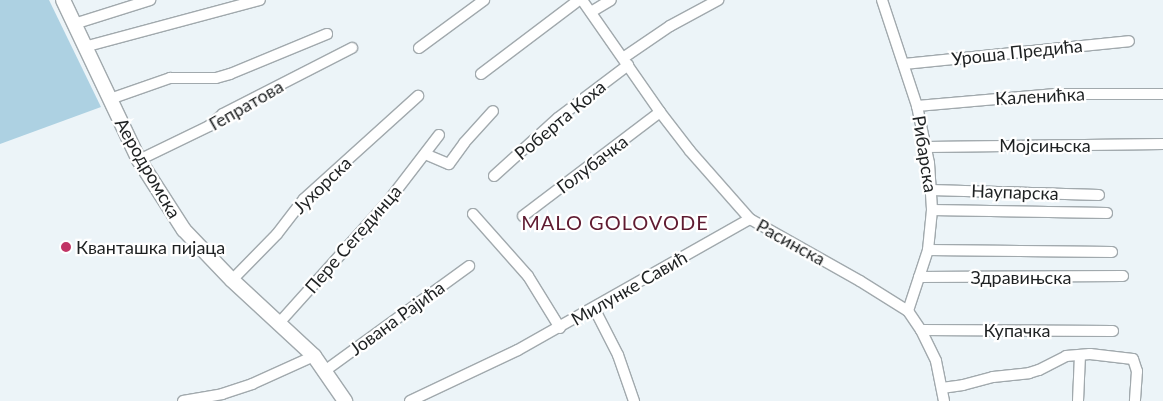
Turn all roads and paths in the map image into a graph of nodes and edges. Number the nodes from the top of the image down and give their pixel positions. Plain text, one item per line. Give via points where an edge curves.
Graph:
1 (63, 0) edge
2 (150, 0) edge
3 (260, 0) edge
4 (484, 0) edge
5 (581, 0) edge
6 (611, 0) edge
7 (718, 0) edge
8 (882, 0) edge
9 (591, 12) junction
10 (74, 24) junction
11 (327, 34) dead end
12 (1129, 41) dead end
13 (84, 47) junction
14 (352, 48) dead end
15 (418, 48) dead end
16 (626, 62) junction
17 (904, 64) junction
18 (481, 74) dead end
19 (1163, 94) edge
20 (418, 96) dead end
21 (110, 100) junction
22 (917, 106) junction
23 (494, 111) dead end
24 (660, 112) junction
25 (439, 135) dead end
26 (1163, 144) edge
27 (927, 147) junction
28 (425, 154) junction
29 (139, 160) junction
30 (494, 176) dead end
31 (931, 190) junction
32 (1099, 194) dead end
33 (932, 210) junction
34 (1107, 213) dead end
35 (473, 214) dead end
36 (523, 216) dead end
37 (750, 219) junction
38 (928, 250) junction
39 (1112, 252) dead end
40 (468, 266) dead end
41 (1122, 276) dead end
42 (920, 277) junction
43 (232, 280) junction
44 (594, 308) junction
45 (908, 311) junction
46 (280, 322) junction
47 (560, 328) junction
48 (921, 330) junction
49 (1113, 331) dead end
50 (1080, 355) junction
51 (314, 356) junction
52 (326, 370) junction
53 (942, 388) junction
54 (183, 401) edge
55 (345, 401) edge
56 (410, 401) edge
57 (634, 401) edge
58 (944, 401) edge
59 (1078, 401) edge
60 (1135, 401) edge

1 - 10 street, Аеродромска
2 - 10 street
3 - 13 street
4 - 15 street
5 - 9 street, Расинска
5 - 18 street
6 - 9 street
7 - 16 street, Роберта Коха via 670,26
8 - 17 street, Рибарска
9 - 16 street, Расинска
10 - 13 street, Аеродромска
11 - 21 street via 230,74 216,78 170,78
12 - 17 street, Уроша Предића
13 - 21 street, Аеродромска
14 - 29 street, Гепратова
16 - 24 street, Расинска
16 - 30 street, Роберта Коха
17 - 22 street, Рибарска
19 - 22 street, Каленићка via 1055,94
20 - 43 street, Јухорска via 304,198 277,234
21 - 29 street, Аеродромска
22 - 27 street, Рибарска
23 - 28 street via 448,164
24 - 36 street, Голубачка
24 - 37 street, Расинска
25 - 28 street, Пере Сегединца
26 - 27 street, Мојсињска
27 - 31 street, Рибарска
28 - 46 street, Пере Сегединца via 386,204
29 - 43 street, Аеродромска via 184,230
31 - 32 street, Наупарска
31 - 33 street, Рибарска
33 - 34 street
33 - 38 street, Рибарска
35 - 47 street, Милунке Савић via 528,276
37 - 44 street, Милунке Савић
37 - 45 street, Расинска via 860,280
38 - 39 street
38 - 42 street, Рибарска
40 - 52 street, Јована Рајића
41 - 42 street, Здравињска
42 - 45 street, Рибарска
43 - 46 street, Аеродромска
44 - 47 street, Милунке Савић
44 - 57 street via 618,355
45 - 48 street, Расинска
46 - 51 street, Аеродромска
47 - 56 street, Милунке Савић
48 - 49 street, Купачка
48 - 53 street, Расинска via 936,361
50 - 53 street via 1066,356 1029,373
50 - 59 street
50 - 60 street via 1129,357 1136,363
51 - 52 street, Аеродромска
51 - 54 street via 252,384 222,394
52 - 55 street, Аеродромска
53 - 58 street, Расинска

